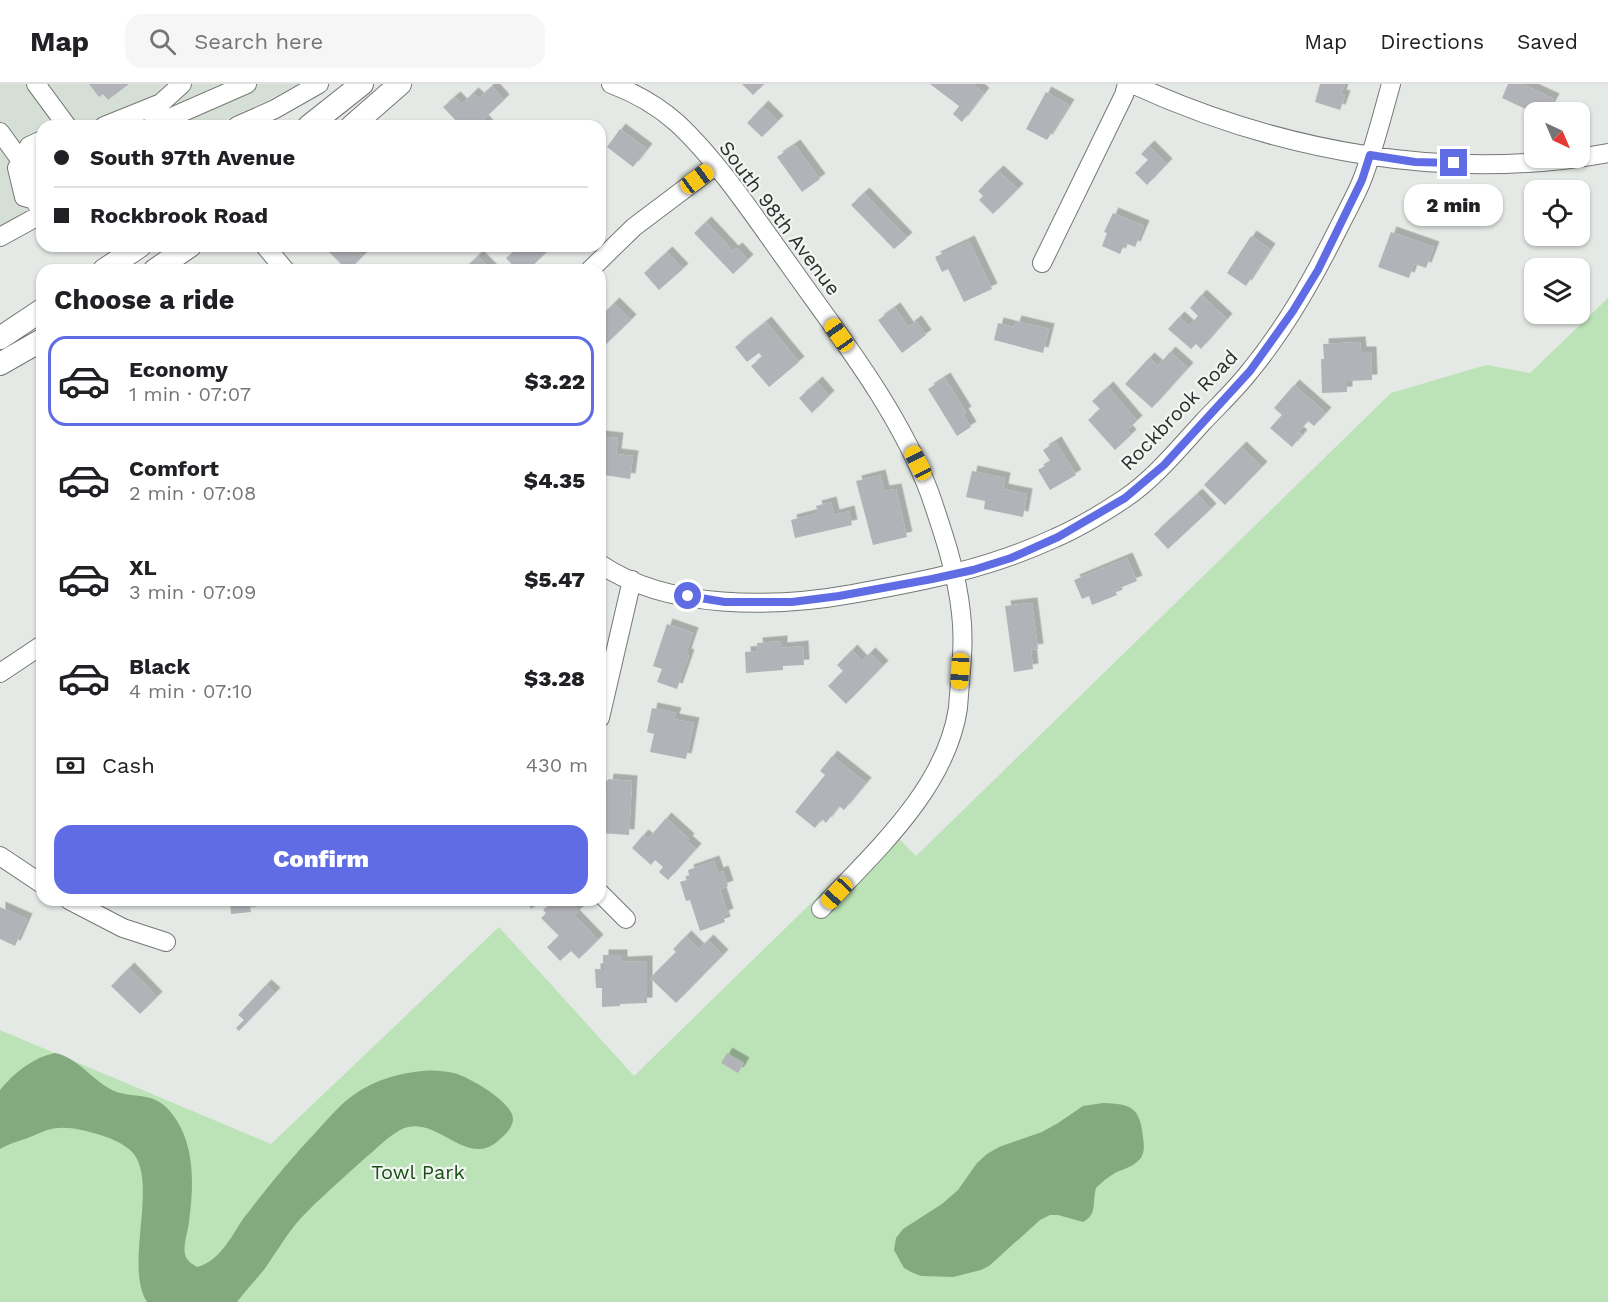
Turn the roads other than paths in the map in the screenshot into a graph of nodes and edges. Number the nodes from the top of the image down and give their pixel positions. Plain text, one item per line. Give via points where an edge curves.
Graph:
1 (36, 84) edge
2 (182, 84) edge
3 (247, 84) edge
4 (320, 84) edge
5 (362, 84) edge
6 (400, 84) edge
7 (611, 84) edge
8 (1130, 84) edge
9 (1391, 84) edge
10 (63, 120) edge
11 (119, 120) edge
12 (165, 120) edge
13 (250, 120) edge
14 (317, 120) edge
15 (359, 120) edge
16 (0, 132) edge
17 (36, 143) edge
18 (1608, 153) edge
19 (1370, 155) junction
20 (21, 161) junction
21 (715, 166) junction
22 (36, 167) edge
23 (36, 183) edge
24 (36, 207) edge
25 (36, 211) edge
26 (0, 237) edge
27 (131, 252) edge
28 (181, 252) edge
29 (270, 252) edge
30 (1042, 263) dead end
31 (113, 264) edge
32 (164, 264) edge
33 (280, 264) edge
34 (596, 264) edge
35 (36, 314) edge
36 (0, 338) edge
37 (36, 343) edge
38 (0, 364) edge
39 (606, 568) edge
40 (953, 574) junction
41 (632, 580) junction
42 (36, 649) edge
43 (0, 673) edge
44 (606, 692) edge
45 (0, 856) edge
46 (36, 880) edge
47 (606, 899) edge
48 (81, 906) edge
49 (821, 909) dead end
50 (626, 919) dead end
51 (166, 942) dead end

1 - 10 street
2 - 11 street via 161,103
3 - 12 street
4 - 13 street
5 - 14 main road
6 - 15 main road
7 - 21 street, South 98th Avenue via 651,104 675,122
8 - 19 street via 1231,124 1342,152
8 - 30 street
9 - 19 street, Rockbrook Road
16 - 20 street
17 - 20 street via 29,146
18 - 19 street via 1492,164 1415,162
19 - 40 street, Rockbrook Road via 1362,180 1318,270 1293,311 1250,371 1164,465 1125,498 1058,537 1011,558
20 - 24 street via 17,168 24,197
21 - 34 street via 634,227
21 - 40 street, South 98th Avenue via 770,238 904,435 930,495
22 - 23 street
25 - 26 street
27 - 31 main road
28 - 32 main road
29 - 33 street
35 - 36 main road
37 - 38 main road
39 - 41 street, Rockbrook Road
40 - 41 street, Rockbrook Road via 839,596 776,603 704,600
40 - 49 street via 963,634 958,708 944,758 929,785 883,844
41 - 44 street
42 - 43 street
45 - 46 street
47 - 50 street
48 - 51 street via 123,928

